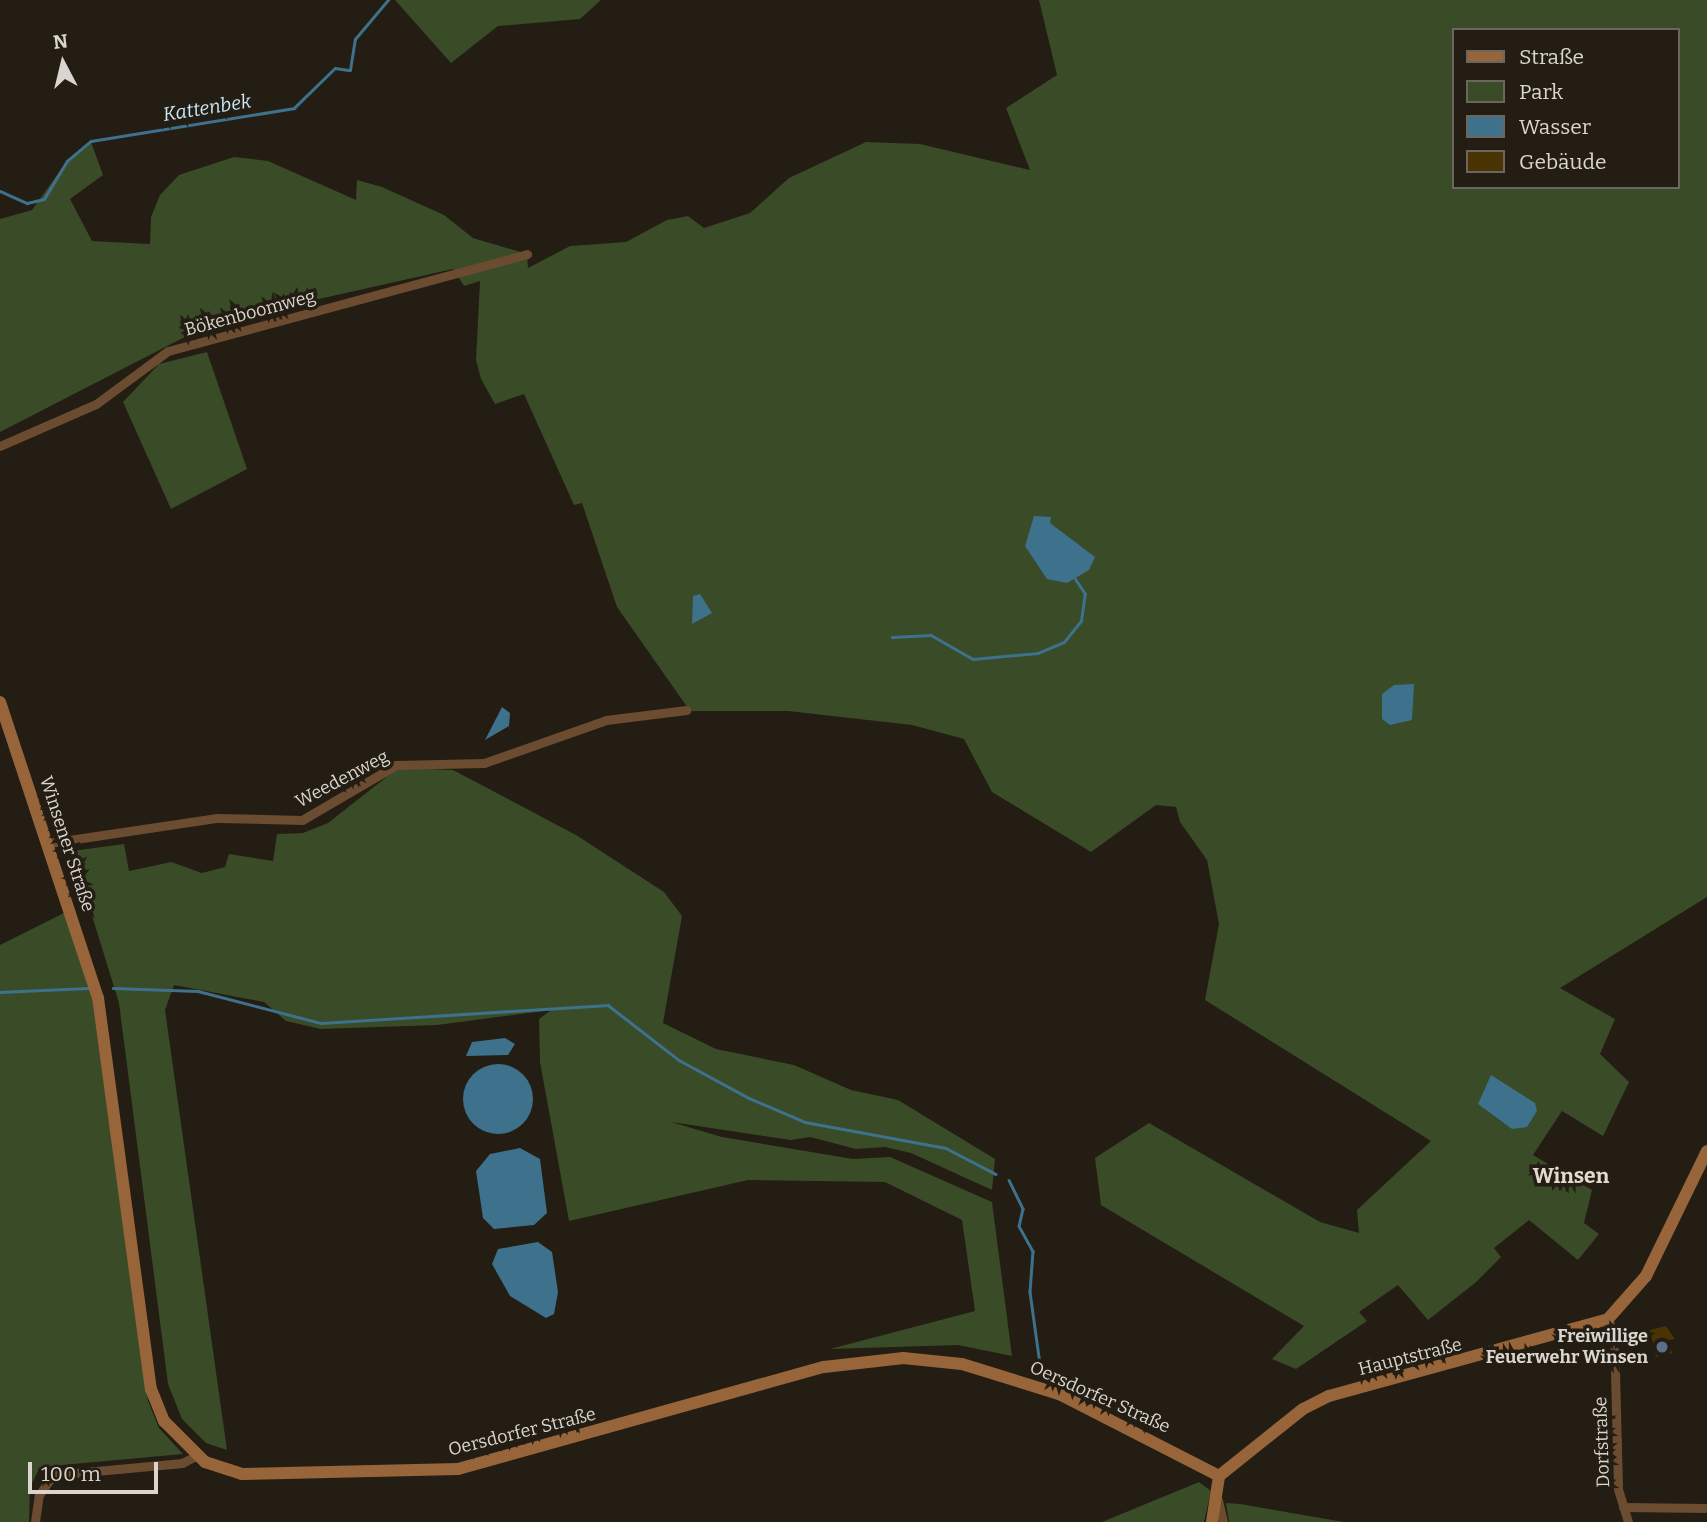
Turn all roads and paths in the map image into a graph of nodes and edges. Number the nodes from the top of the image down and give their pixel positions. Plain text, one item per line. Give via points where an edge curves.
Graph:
1 (527, 254) dead end
2 (0, 446) edge
3 (0, 702) edge
4 (686, 710) dead end
5 (49, 843) junction
6 (98, 998) joint
7 (1707, 1151) edge
8 (1608, 1319) junction
9 (196, 1456) junction
10 (1219, 1476) junction
11 (1217, 1497) junction
12 (1623, 1507) junction
13 (1707, 1508) edge
14 (36, 1522) edge
15 (1212, 1522) edge
16 (1223, 1522) edge
17 (1628, 1522) edge

1 - 2 street, Bökenboomweg via 168,351 96,404
3 - 5 street, Winsener Straße
4 - 5 street, Weedenweg via 606,720 484,763 396,765 302,820 218,818
5 - 6 street, Winsener Straße
6 - 9 street, Oersdorfer Straße via 151,1389 164,1422
7 - 8 street via 1646,1276
8 - 10 street, Hauptstraße via 1329,1396 1303,1409
8 - 12 street, Dorfstraße via 1614,1334
9 - 10 street, Oersdorfer Straße via 242,1474 458,1469 824,1367 903,1358 962,1364 1059,1394
9 - 14 street via 182,1462 53,1475 39,1495
10 - 11 street
11 - 15 street
11 - 16 street
12 - 13 street
12 - 17 street, Dorfstraße

